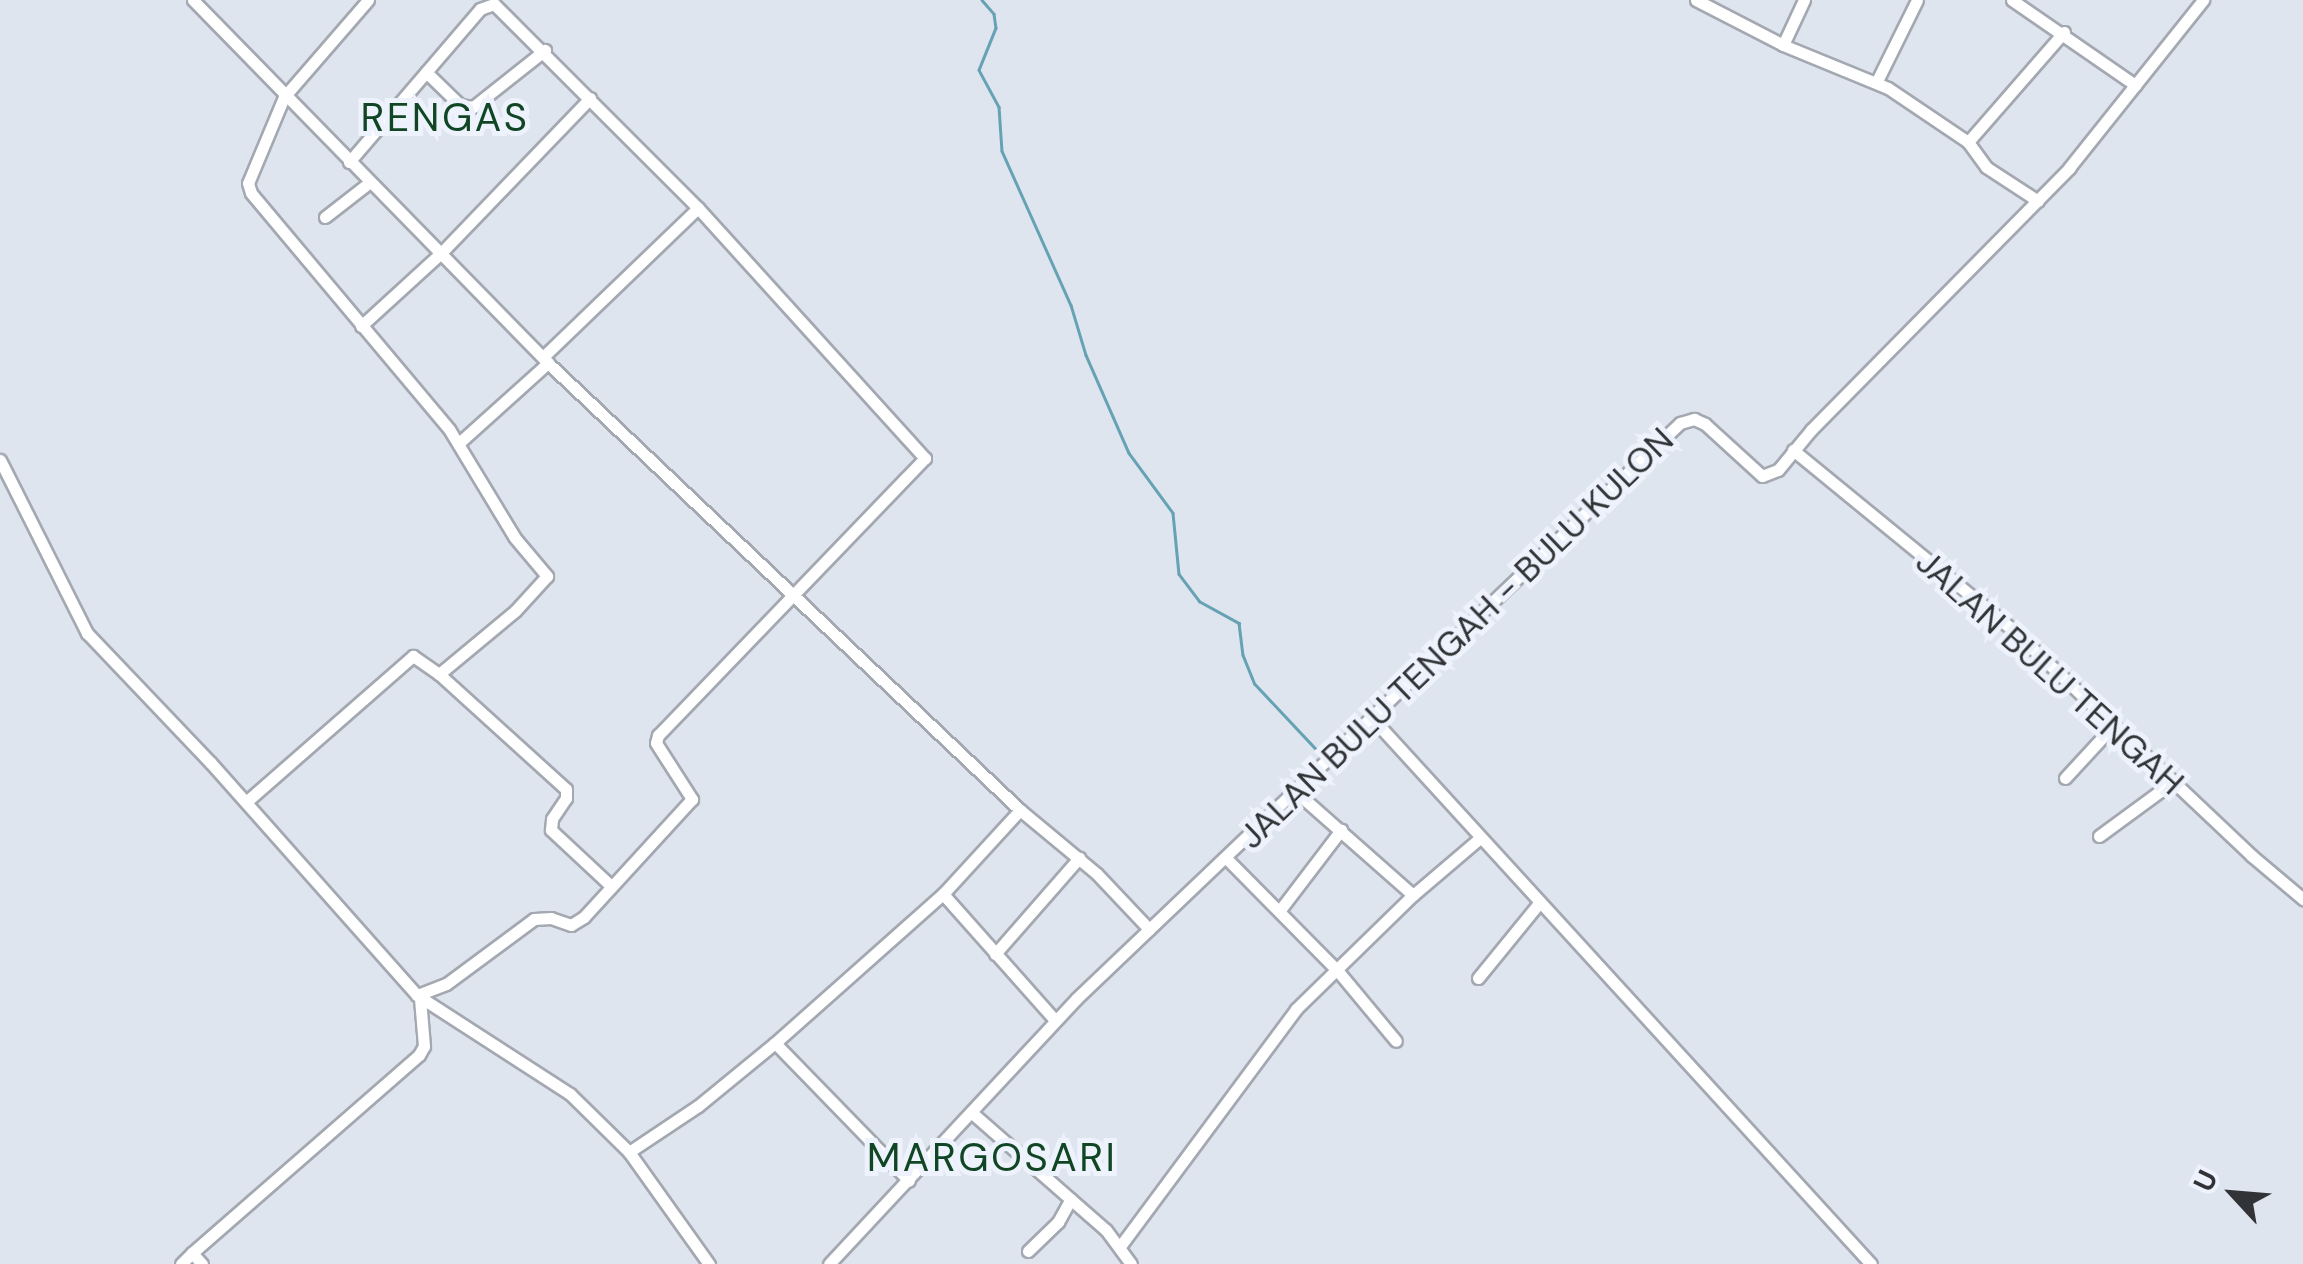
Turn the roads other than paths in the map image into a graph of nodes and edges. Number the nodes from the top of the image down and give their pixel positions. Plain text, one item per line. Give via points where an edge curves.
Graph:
1 (193, 0) edge
2 (368, 0) edge
3 (1696, 0) edge
4 (1804, 0) edge
5 (1917, 0) edge
6 (2012, 0) edge
7 (2203, 0) edge
8 (2064, 32) junction
9 (1783, 45) junction
10 (544, 50) junction
11 (426, 72) junction
12 (1876, 81) junction
13 (2135, 85) junction
14 (284, 97) junction
15 (590, 98) junction
16 (1968, 142) junction
17 (349, 162) junction
18 (370, 182) junction
19 (2038, 201) junction
20 (698, 208) junction
21 (325, 216) dead end
22 (441, 253) junction
23 (362, 326) junction
24 (546, 360) junction
25 (459, 443) junction
26 (1793, 450) junction
27 (0, 460) edge
28 (792, 594) junction
29 (440, 674) junction
30 (1373, 719) junction
31 (2113, 726) junction
32 (2064, 778) dead end
33 (2174, 780) junction
34 (1295, 791) junction
35 (246, 802) junction
36 (1020, 810) junction
37 (1341, 830) junction
38 (2099, 836) dead end
39 (1480, 838) junction
40 (1078, 858) junction
41 (1226, 858) junction
42 (610, 884) junction
43 (942, 894) junction
44 (1413, 895) junction
45 (2303, 899) edge
46 (1540, 902) junction
47 (1280, 910) junction
48 (1150, 928) junction
49 (995, 954) junction
50 (1337, 970) junction
51 (1478, 978) dead end
52 (419, 997) junction
53 (1055, 1020) junction
54 (1396, 1041) dead end
55 (775, 1043) junction
56 (971, 1112) junction
57 (629, 1152) junction
58 (909, 1181) junction
59 (1071, 1198) junction
60 (1121, 1246) junction
61 (1028, 1251) dead end
62 (192, 1254) junction
63 (181, 1264) edge
64 (202, 1264) edge
65 (709, 1264) edge
66 (829, 1264) edge
67 (1130, 1264) edge
68 (1871, 1264) edge

1 - 14 street
2 - 14 street
3 - 9 street
4 - 9 street
5 - 12 street
6 - 8 street
7 - 13 street, JALAN BULU TENGAH - BULU KULON
8 - 13 street
8 - 16 street
9 - 12 street
10 - 11 street via 473,108 460,105
10 - 11 street via 500,8 486,4
10 - 15 street
11 - 17 street
12 - 16 street
13 - 19 street, JALAN BULU TENGAH - BULU KULON
14 - 17 street
14 - 23 street via 249,188
15 - 20 street
15 - 22 street
16 - 19 street via 1986,167
17 - 18 street
18 - 21 street
18 - 22 street
19 - 26 street, JALAN BULU TENGAH - BULU KULON
20 - 24 street
20 - 28 street via 925,458
22 - 23 street
22 - 24 street
23 - 25 street
24 - 25 street
24 - 28 street
25 - 29 street via 515,538 547,576
26 - 30 street, JALAN BULU TENGAH - BULU KULON via 1778,470 1762,476 1705,424 1680,424
26 - 31 street, JALAN BULU TENGAH via 2014,630
27 - 35 street via 82,627
28 - 36 street
28 - 42 street via 656,738 692,798
29 - 35 street via 410,657
29 - 42 street via 566,789 551,830
30 - 34 street, JALAN BULU TENGAH - BULU KULON
30 - 39 street
31 - 32 street
31 - 33 street, JALAN BULU TENGAH
33 - 38 street
33 - 45 street, JALAN BULU TENGAH
34 - 37 street
34 - 41 street, JALAN BULU TENGAH - BULU KULON
35 - 52 street
36 - 40 street
36 - 43 street
37 - 44 street
37 - 47 street
39 - 44 street
39 - 46 street
40 - 48 street
40 - 49 street
41 - 47 street
41 - 48 street, JALAN BULU TENGAH - BULU KULON
42 - 52 street via 578,922 534,919
43 - 49 street
43 - 55 street
44 - 50 street
46 - 51 street
46 - 68 street
47 - 50 street
48 - 53 street, JALAN BULU TENGAH - BULU KULON
49 - 53 street
50 - 54 street
50 - 60 street via 1296,1009
52 - 57 street via 570,1094
52 - 62 street via 419,1055
53 - 56 street, JALAN BULU TENGAH - BULU KULON
55 - 57 street
55 - 58 street
56 - 58 street, JALAN BULU TENGAH - BULU KULON
56 - 59 street
57 - 65 street
58 - 66 street, JALAN BULU TENGAH - BULU KULON
59 - 60 street
59 - 61 street via 1058,1222
60 - 67 street
62 - 63 street
62 - 64 street

